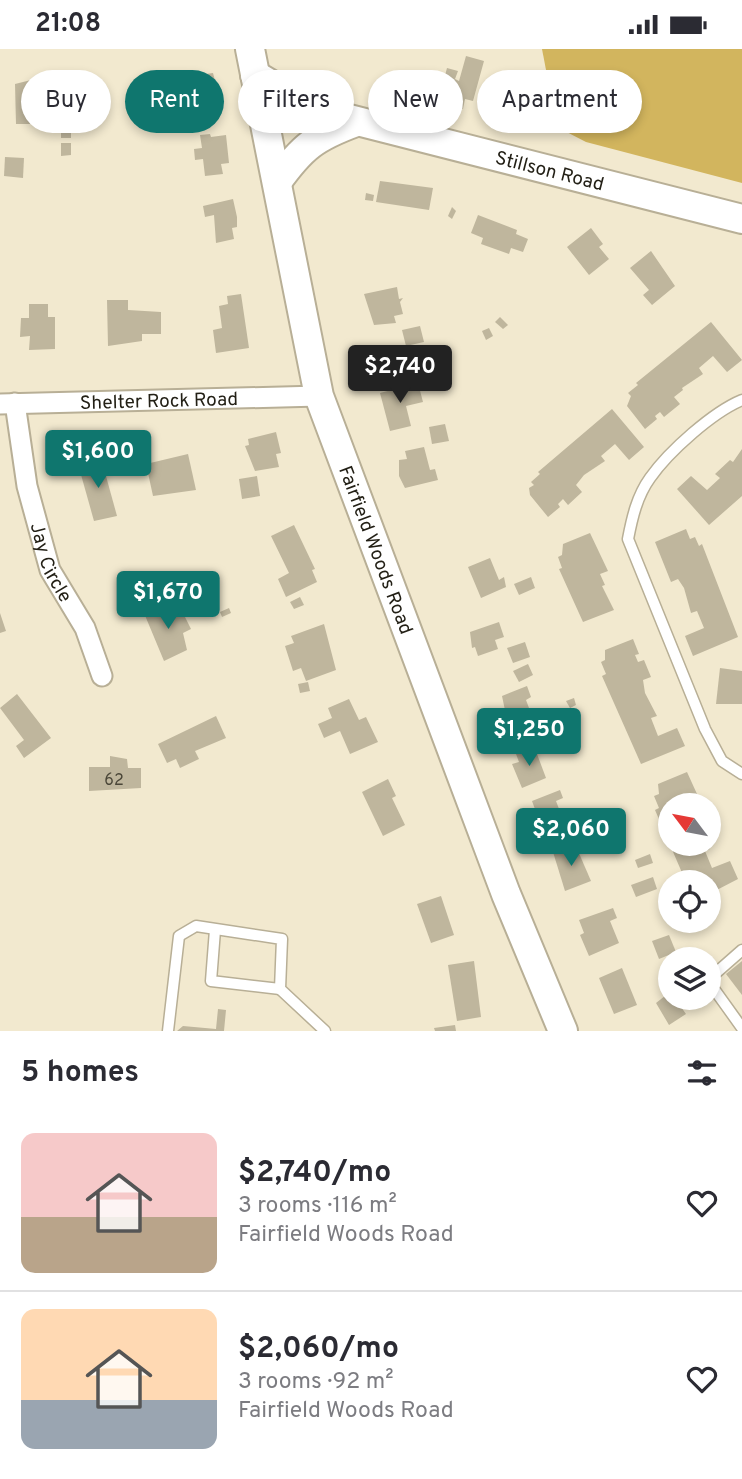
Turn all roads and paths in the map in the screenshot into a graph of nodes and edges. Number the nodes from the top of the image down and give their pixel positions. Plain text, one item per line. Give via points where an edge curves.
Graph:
1 (253, 62) edge
2 (356, 122) junction
3 (277, 182) junction
4 (742, 219) edge
5 (319, 396) junction
6 (742, 400) edge
7 (7, 403) edge
8 (102, 676) dead end
9 (742, 773) edge
10 (215, 930) junction
11 (742, 950) edge
12 (721, 969) edge
13 (281, 989) junction
14 (721, 997) edge
15 (742, 1028) edge
16 (168, 1031) edge
17 (325, 1031) edge
18 (564, 1031) edge

1 - 2 main road, Stillson Road via 314,110
1 - 3 main road, Fairfield Woods Road
2 - 3 main road via 322,134 299,151
2 - 4 main road, Stillson Road
3 - 5 main road, Fairfield Woods Road
5 - 7 street, Shelter Rock Road
5 - 18 main road, Fairfield Woods Road via 506,894
6 - 9 lane via 688,437 650,478 633,511 628,539 705,729 722,761
7 - 8 street, Jay Circle via 50,570 85,628
10 - 13 lane via 282,939
10 - 13 lane via 211,981
10 - 16 lane via 196,926 179,936
11 - 12 lane
13 - 17 lane
14 - 15 lane

